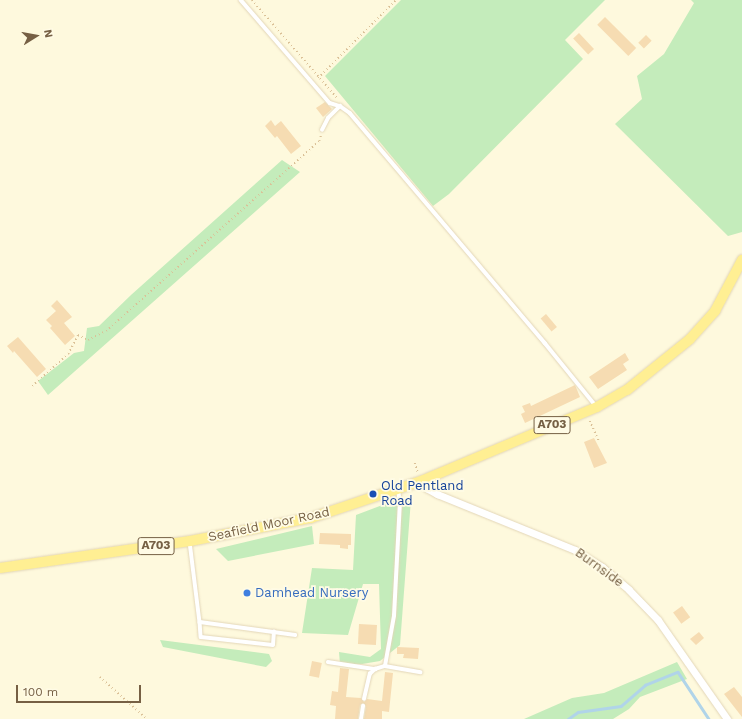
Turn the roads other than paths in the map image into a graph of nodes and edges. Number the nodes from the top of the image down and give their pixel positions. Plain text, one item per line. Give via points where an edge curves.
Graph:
1 (241, 0) edge
2 (340, 106) junction
3 (322, 130) road end
4 (742, 260) edge
5 (597, 407) junction
6 (421, 481) junction
7 (398, 490) junction
8 (190, 541) junction
9 (0, 568) edge
10 (200, 622) junction
11 (274, 632) junction
12 (295, 635) dead end
13 (328, 662) dead end
14 (385, 666) junction
15 (375, 669) junction
16 (420, 672) dead end
17 (364, 699) dead end
18 (363, 706) dead end
19 (362, 719) edge
20 (727, 719) edge

1 - 2 lane via 330,103
2 - 3 lane via 328,118
2 - 5 lane via 350,113
4 - 5 main road, Seafield Moor Road / A703 via 715,310 690,339 626,390
5 - 6 main road, Seafield Moor Road / A703
6 - 7 main road, Seafield Moor Road / A703
6 - 20 street, Burnside via 426,488 437,494 575,550 602,567 658,620
7 - 8 main road, Seafield Moor Road / A703 via 311,518
7 - 14 lane via 400,502 394,616
8 - 9 main road, Seafield Moor Road / A703
8 - 10 lane
10 - 11 lane
10 - 11 lane via 201,638 273,645
11 - 12 lane
13 - 15 lane
14 - 15 lane
14 - 16 lane
15 - 17 lane via 370,674
18 - 19 lane

